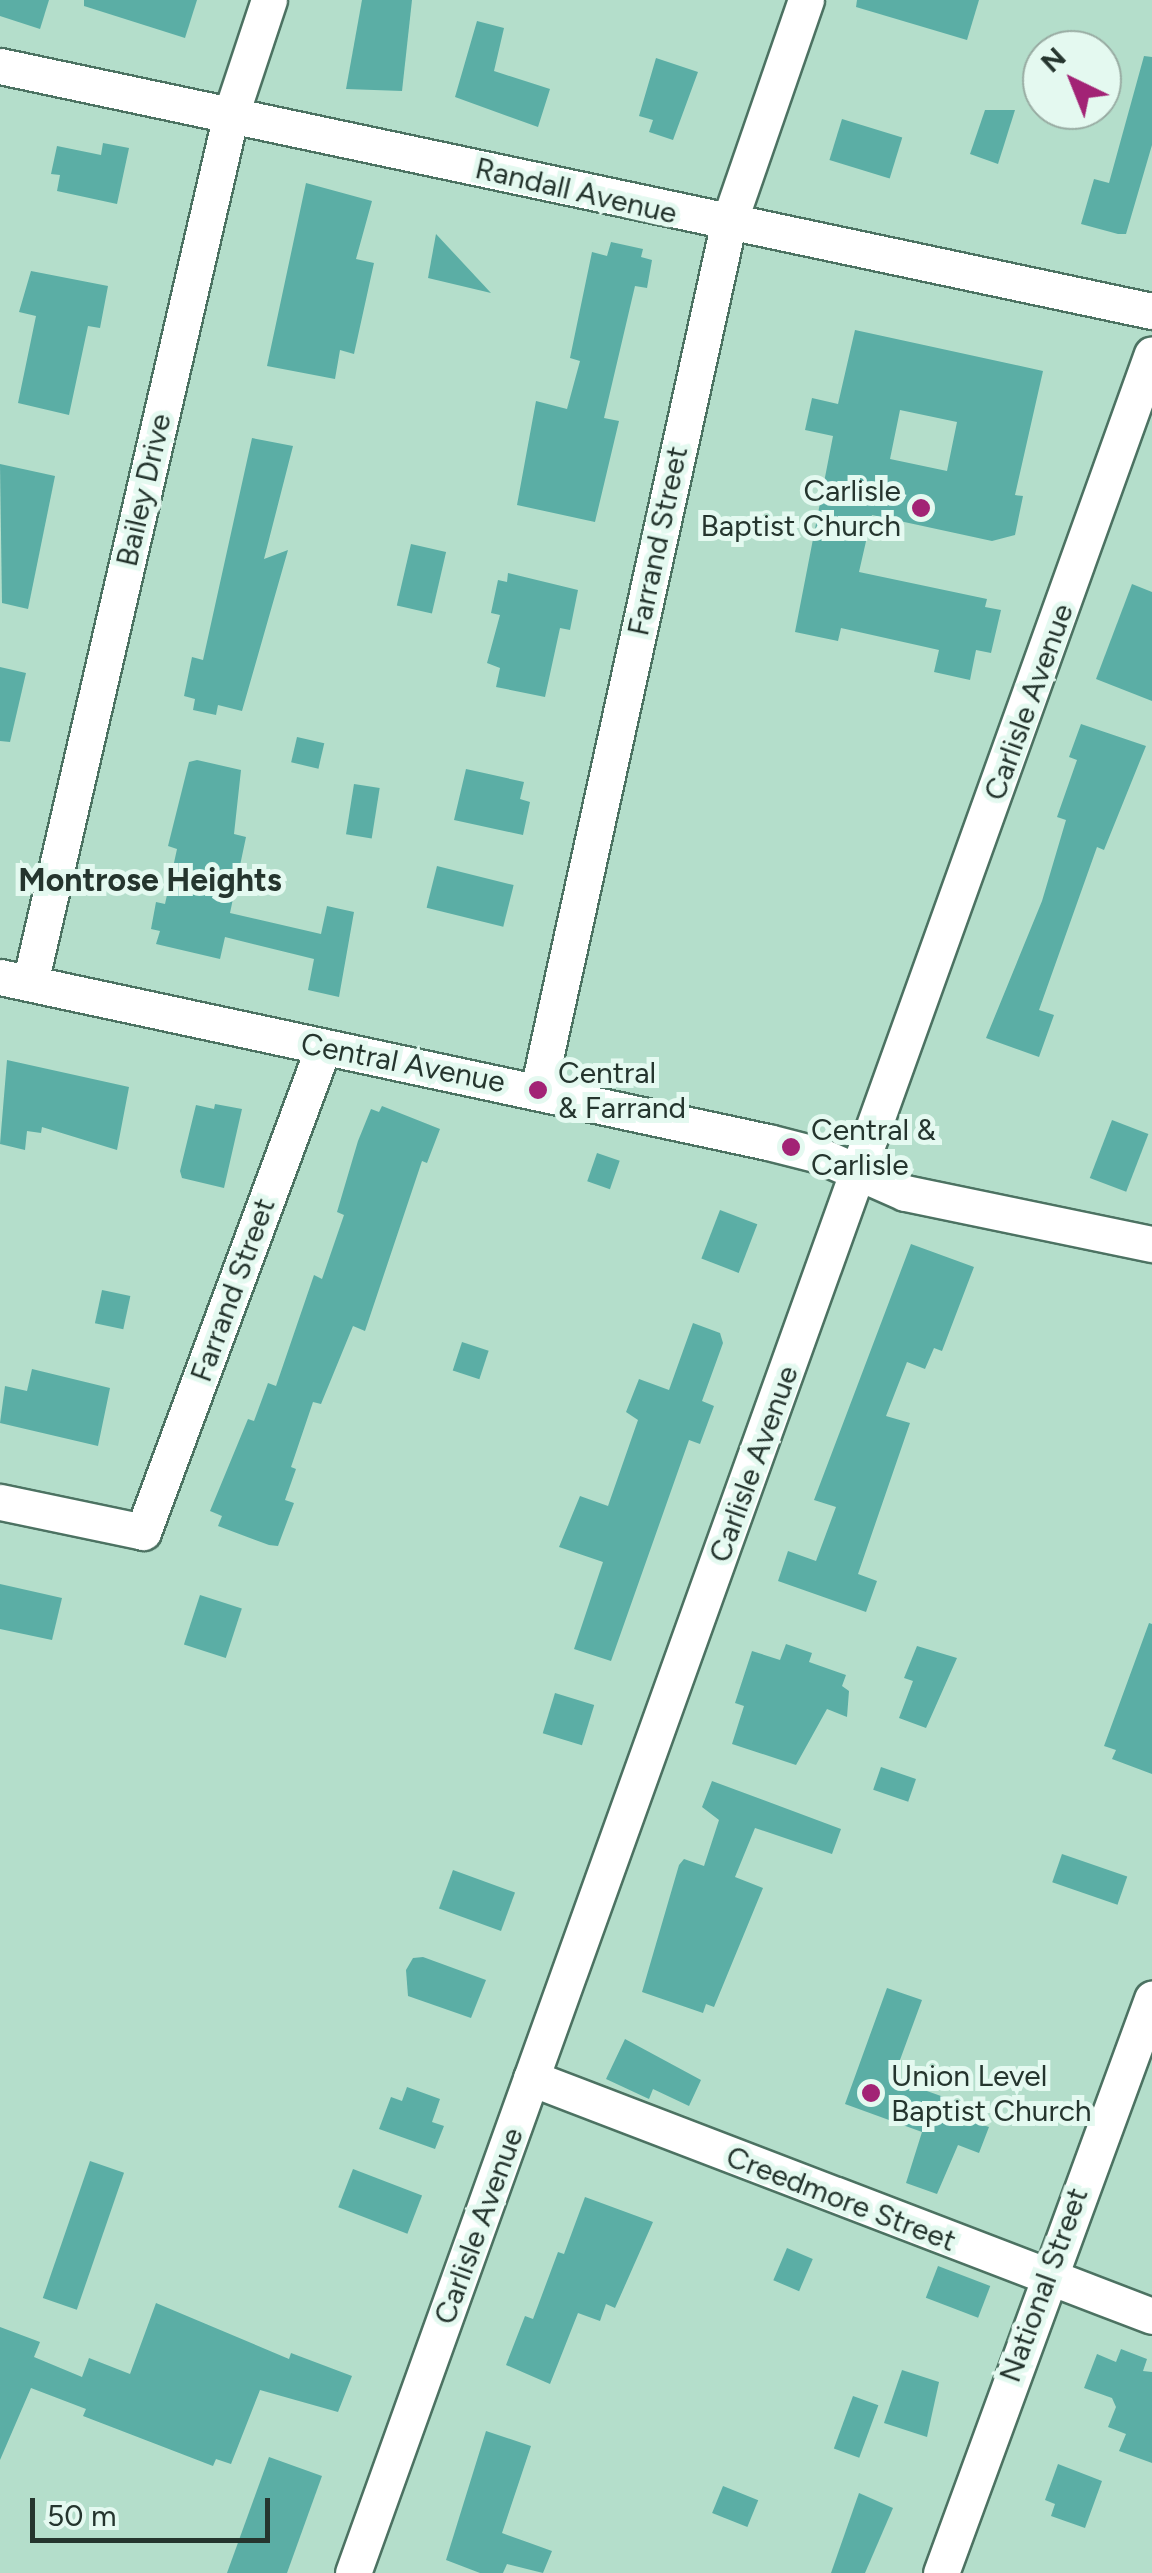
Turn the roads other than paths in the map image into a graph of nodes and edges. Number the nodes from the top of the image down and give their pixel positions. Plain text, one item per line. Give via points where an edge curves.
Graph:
1 (270, 0) edge
2 (806, 0) edge
3 (0, 66) edge
4 (231, 114) junction
5 (728, 225) junction
6 (1152, 311) edge
7 (1152, 354) edge
8 (15, 980) edge
9 (323, 1048) junction
10 (538, 1090) junction
11 (858, 1173) junction
12 (1152, 1244) edge
13 (0, 1502) edge
14 (1152, 1999) edge
15 (531, 2078) junction
16 (1046, 2276) junction
17 (1152, 2316) edge
18 (353, 2573) edge
19 (941, 2573) edge

1 - 4 street, Bailey Drive
2 - 5 street, Farrand Street
3 - 4 street, Randall Avenue
4 - 5 street, Randall Avenue
4 - 8 street, Bailey Drive
5 - 6 street, Randall Avenue
5 - 10 street, Farrand Street
7 - 11 street, Carlisle Avenue
8 - 9 street, Central Avenue
9 - 10 street, Central Avenue
9 - 13 street, Farrand Street via 143,1532
10 - 11 street, Central Avenue via 791,1147
11 - 12 street, Central Avenue via 904,1193
11 - 15 street, Carlisle Avenue
14 - 16 street, National Street
15 - 16 street, Creedmore Street
15 - 18 street, Carlisle Avenue
16 - 17 street, Creedmore Street
16 - 19 street, National Street

